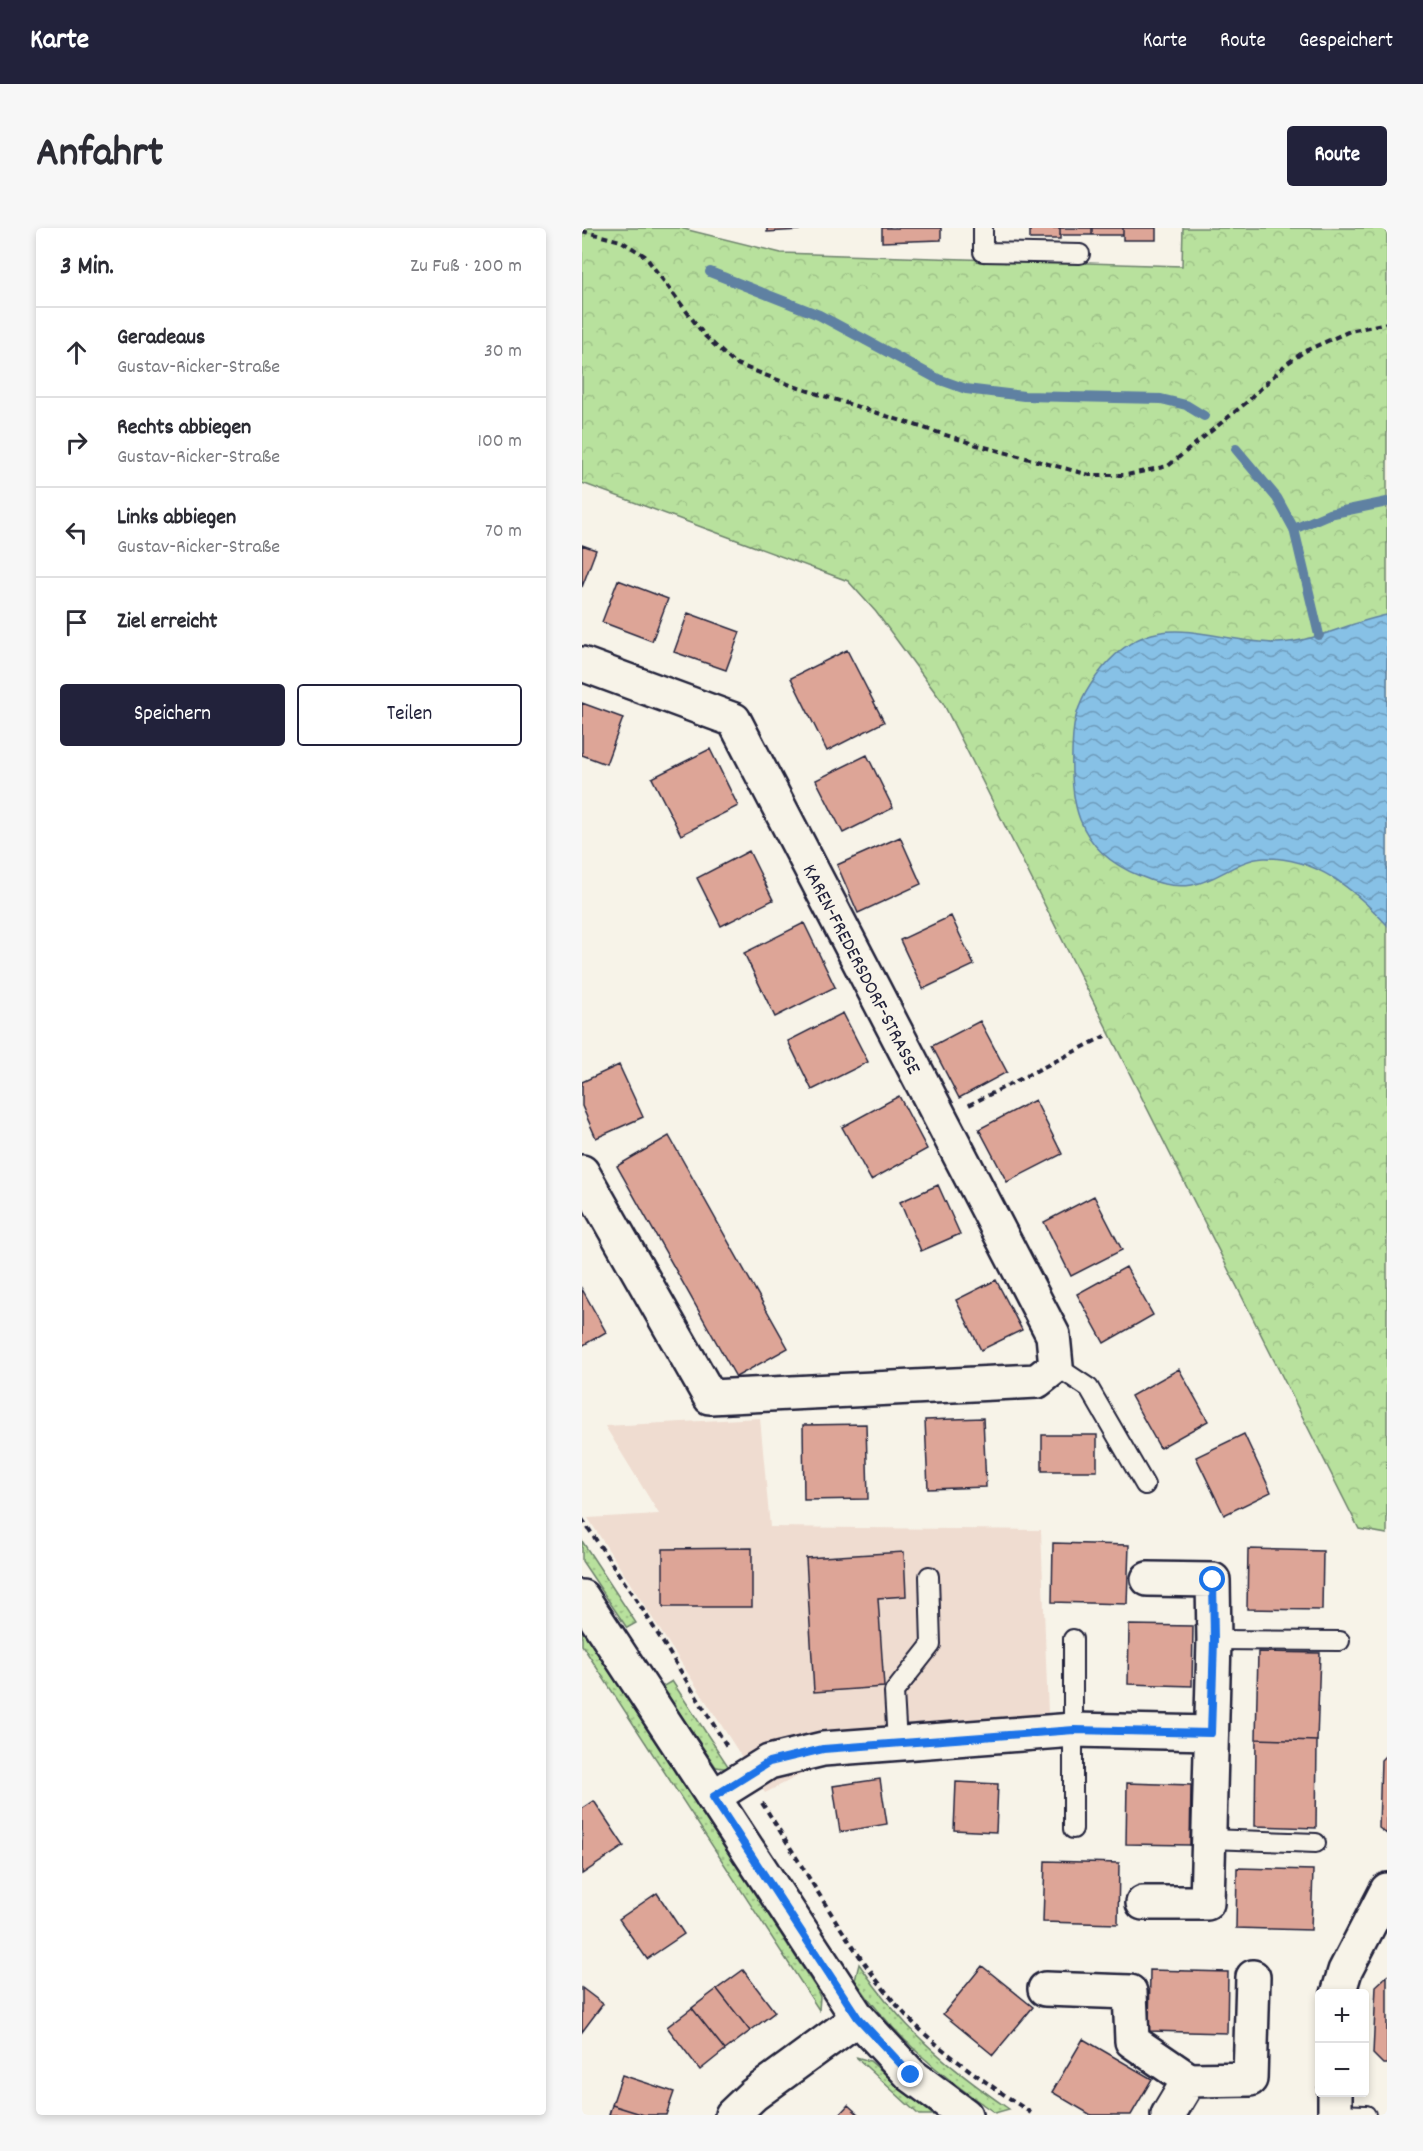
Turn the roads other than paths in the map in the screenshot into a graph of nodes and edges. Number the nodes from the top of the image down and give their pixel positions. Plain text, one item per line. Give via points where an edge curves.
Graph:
1 (983, 228) edge
2 (1080, 254) dead end
3 (582, 664) edge
4 (582, 1172) edge
5 (1056, 1366) junction
6 (1145, 1485) dead end
7 (929, 1576) dead end
8 (1148, 1579) dead end
9 (582, 1597) edge
10 (1072, 1640) dead end
11 (1214, 1640) junction
12 (1340, 1641) dead end
13 (1074, 1730) junction
14 (1211, 1733) junction
15 (897, 1743) junction
16 (713, 1797) junction
17 (1073, 1829) dead end
18 (1209, 1839) junction
19 (1316, 1843) dead end
20 (1387, 1890) edge
21 (1143, 1903) dead end
22 (1252, 1977) dead end
23 (1045, 1989) dead end
24 (1340, 1989) edge
25 (858, 2018) junction
26 (1189, 2080) junction
27 (1335, 2097) edge
28 (732, 2115) edge
29 (965, 2115) edge
30 (1168, 2115) edge
31 (1335, 2115) edge
32 (1366, 2115) edge

1 - 2 lane via 983,252
3 - 5 street, KAREN-FREDERSDORF-STRASSE via 734,720 1053,1335
4 - 5 street via 710,1397 1037,1381
5 - 6 lane via 1089,1388
7 - 15 lane via 931,1645 894,1692
8 - 11 street via 1213,1580
9 - 16 street
10 - 13 lane
11 - 12 lane
11 - 14 street
13 - 14 street
13 - 15 street
13 - 17 lane
14 - 18 street
15 - 16 street via 804,1753 769,1762
16 - 25 street
18 - 19 lane
18 - 21 street via 1208,1903
20 - 24 street
22 - 26 street via 1250,2079
23 - 26 street via 1130,1992 1132,2041
25 - 28 street via 753,2095
25 - 29 street via 911,2075
26 - 30 street
27 - 31 street
31 - 32 lane

